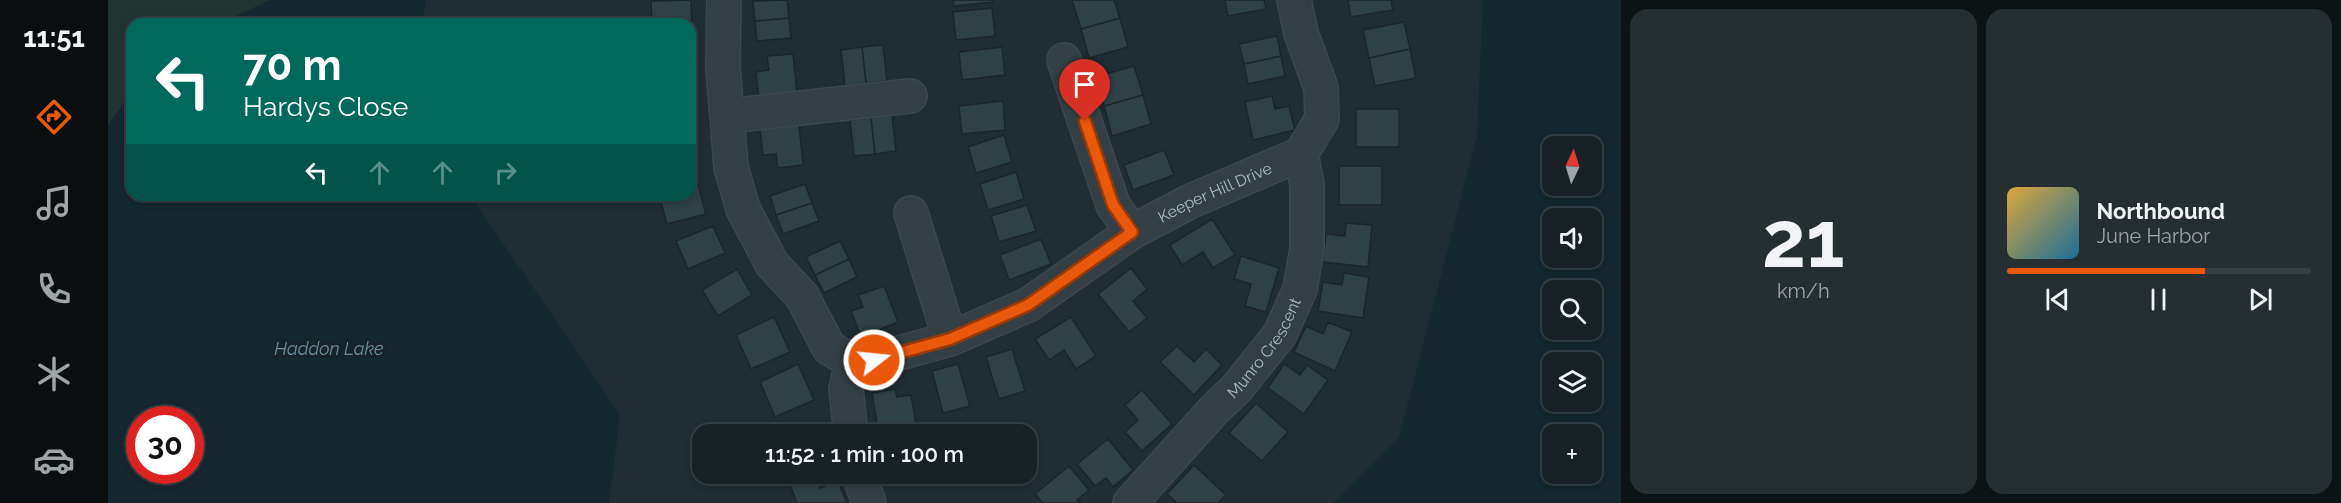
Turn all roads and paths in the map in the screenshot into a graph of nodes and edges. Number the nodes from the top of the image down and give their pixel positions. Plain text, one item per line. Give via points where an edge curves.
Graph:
1 (724, 0) edge
2 (1293, 0) edge
3 (1064, 60) dead end
4 (910, 96) dead end
5 (728, 116) junction
6 (1301, 154) junction
7 (911, 213) dead end
8 (1132, 232) junction
9 (950, 339) junction
10 (852, 360) junction
11 (850, 424) edge
12 (862, 484) edge
13 (869, 503) edge
14 (1130, 503) edge

1 - 5 street via 723,67
2 - 6 street via 1321,87 1323,119
3 - 8 street via 1113,205
4 - 5 street
5 - 10 street via 731,167 743,209 772,264 802,296 830,348
6 - 8 street, Keeper Hill Drive via 1191,201
6 - 14 street, Munro Crescent via 1307,184 1307,249 1300,289 1280,334 1237,388
7 - 9 street
8 - 9 street, Keeper Hill Drive via 1028,305
9 - 10 street, Keeper Hill Drive via 874,360
10 - 11 street via 846,388
12 - 13 street

